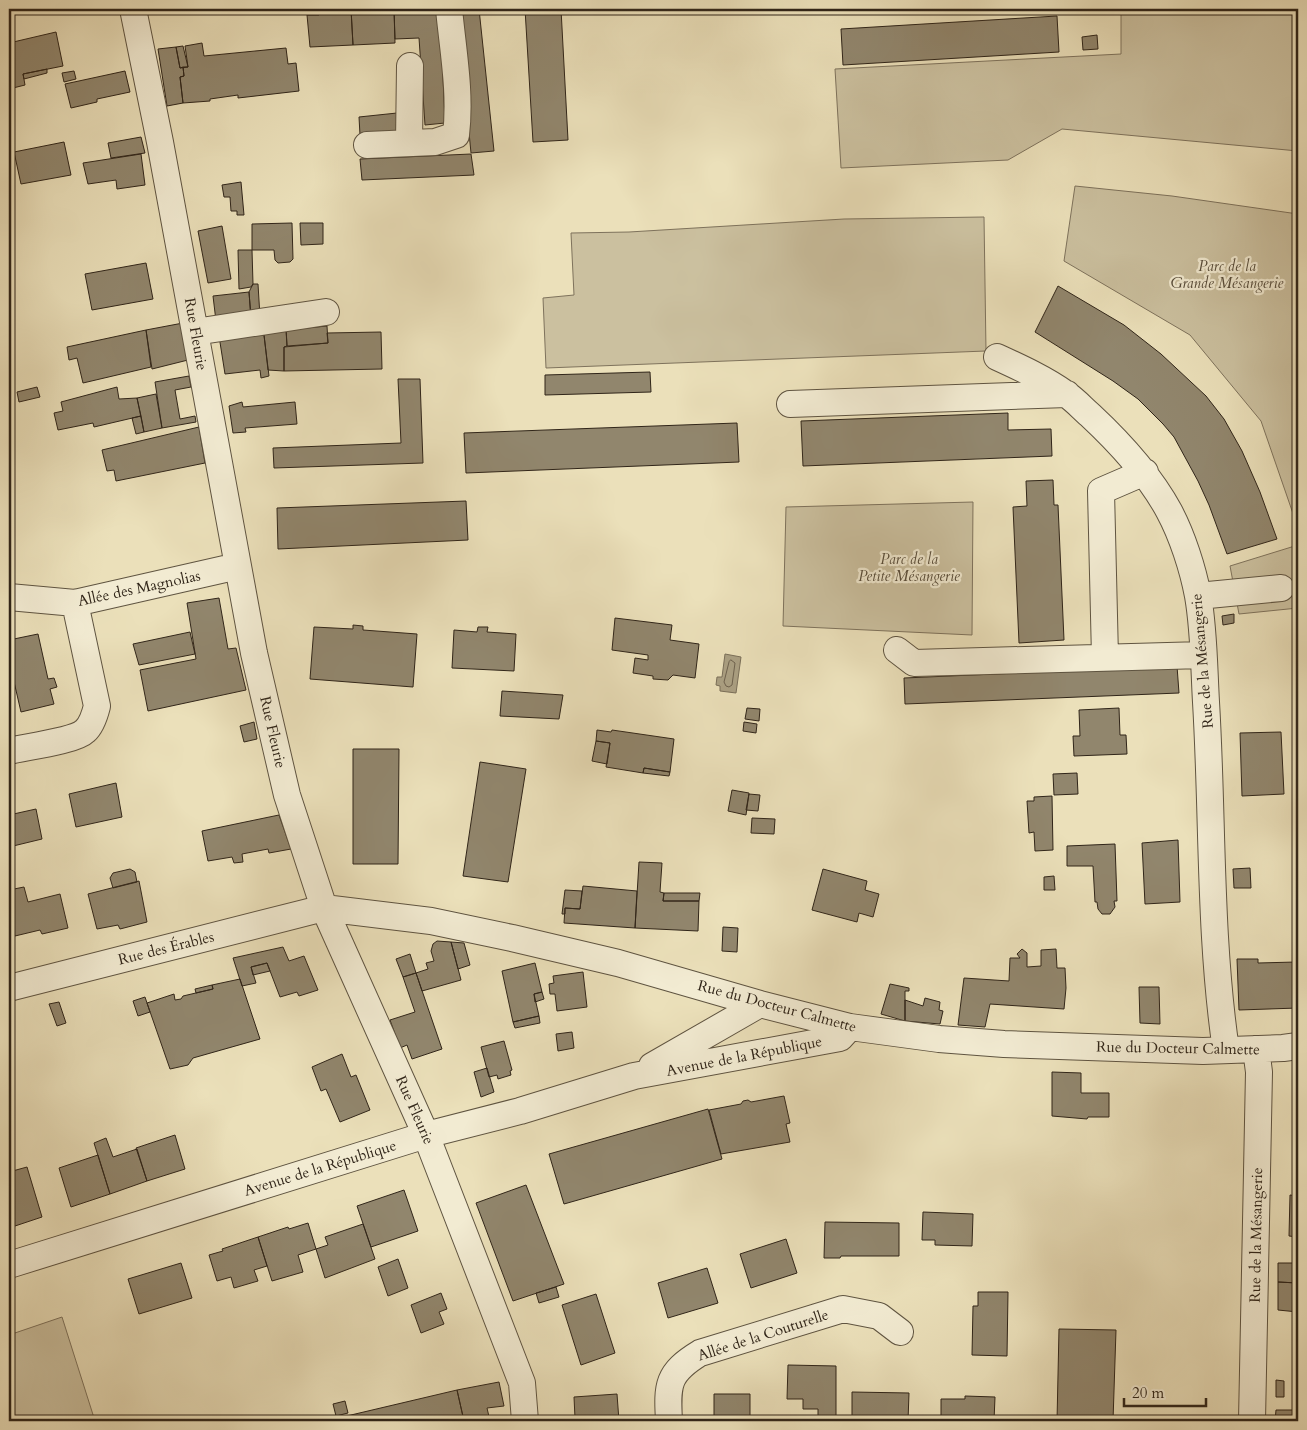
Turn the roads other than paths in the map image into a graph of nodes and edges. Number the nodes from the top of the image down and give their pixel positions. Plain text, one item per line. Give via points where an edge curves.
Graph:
1 (133, 9) edge
2 (450, 9) edge
3 (410, 66) dead end
4 (409, 143) junction
5 (368, 145) dead end
6 (326, 312) dead end
7 (195, 332) junction
8 (997, 357) dead end
9 (1067, 394) junction
10 (790, 404) dead end
11 (1144, 472) junction
12 (238, 566) junction
13 (1281, 588) dead end
14 (9, 596) edge
15 (1198, 596) junction
16 (75, 603) junction
17 (897, 650) dead end
18 (1203, 655) junction
19 (1105, 657) junction
20 (9, 751) edge
21 (324, 908) junction
22 (9, 988) edge
23 (760, 1004) junction
24 (850, 1027) junction
25 (1298, 1046) edge
26 (1256, 1049) junction
27 (1226, 1050) junction
28 (634, 1076) junction
29 (426, 1135) junction
30 (9, 1265) edge
31 (900, 1332) dead end
32 (525, 1421) edge
33 (669, 1421) edge
34 (1252, 1421) edge

1 - 7 street, Rue Fleurie
2 - 4 street via 459,114 456,136 435,142
3 - 4 street
4 - 5 street
6 - 7 street
7 - 12 street, Rue Fleurie
8 - 9 street, Rue de la Mésangerie
9 - 10 street
9 - 11 street, Rue de la Mésangerie via 1109,432
11 - 15 street, Rue de la Mésangerie via 1170,512
11 - 19 street via 1101,491
12 - 16 street, Allée des Magnolias
12 - 21 street, Rue Fleurie via 254,653 287,795
13 - 15 street
14 - 16 street, Allée des Magnolias
15 - 18 street, Rue de la Mésangerie
16 - 20 street via 97,706 93,718 86,731 75,737
17 - 19 street via 914,663
18 - 19 street
18 - 27 street, Rue de la Mésangerie via 1214,919
21 - 22 street, Rue des Érables
21 - 23 street, Rue du Docteur Calmette via 431,921 512,938 618,963
21 - 29 street, Rue Fleurie
23 - 24 street, Rue du Docteur Calmette
23 - 28 street, Avenue de la République
24 - 27 street, Rue du Docteur Calmette via 1004,1044
24 - 28 street, Avenue de la République via 840,1038
25 - 26 street, Rue du Docteur Calmette
26 - 27 street, Rue du Docteur Calmette
26 - 34 street, Rue de la Mésangerie via 1259,1072
28 - 29 street, Avenue de la République via 520,1111
29 - 30 street, Avenue de la République
29 - 32 street, Rue Fleurie via 522,1383
31 - 33 street, Allée de la Couturelle via 878,1316 843,1308 700,1353 683,1363 672,1378 667,1394

